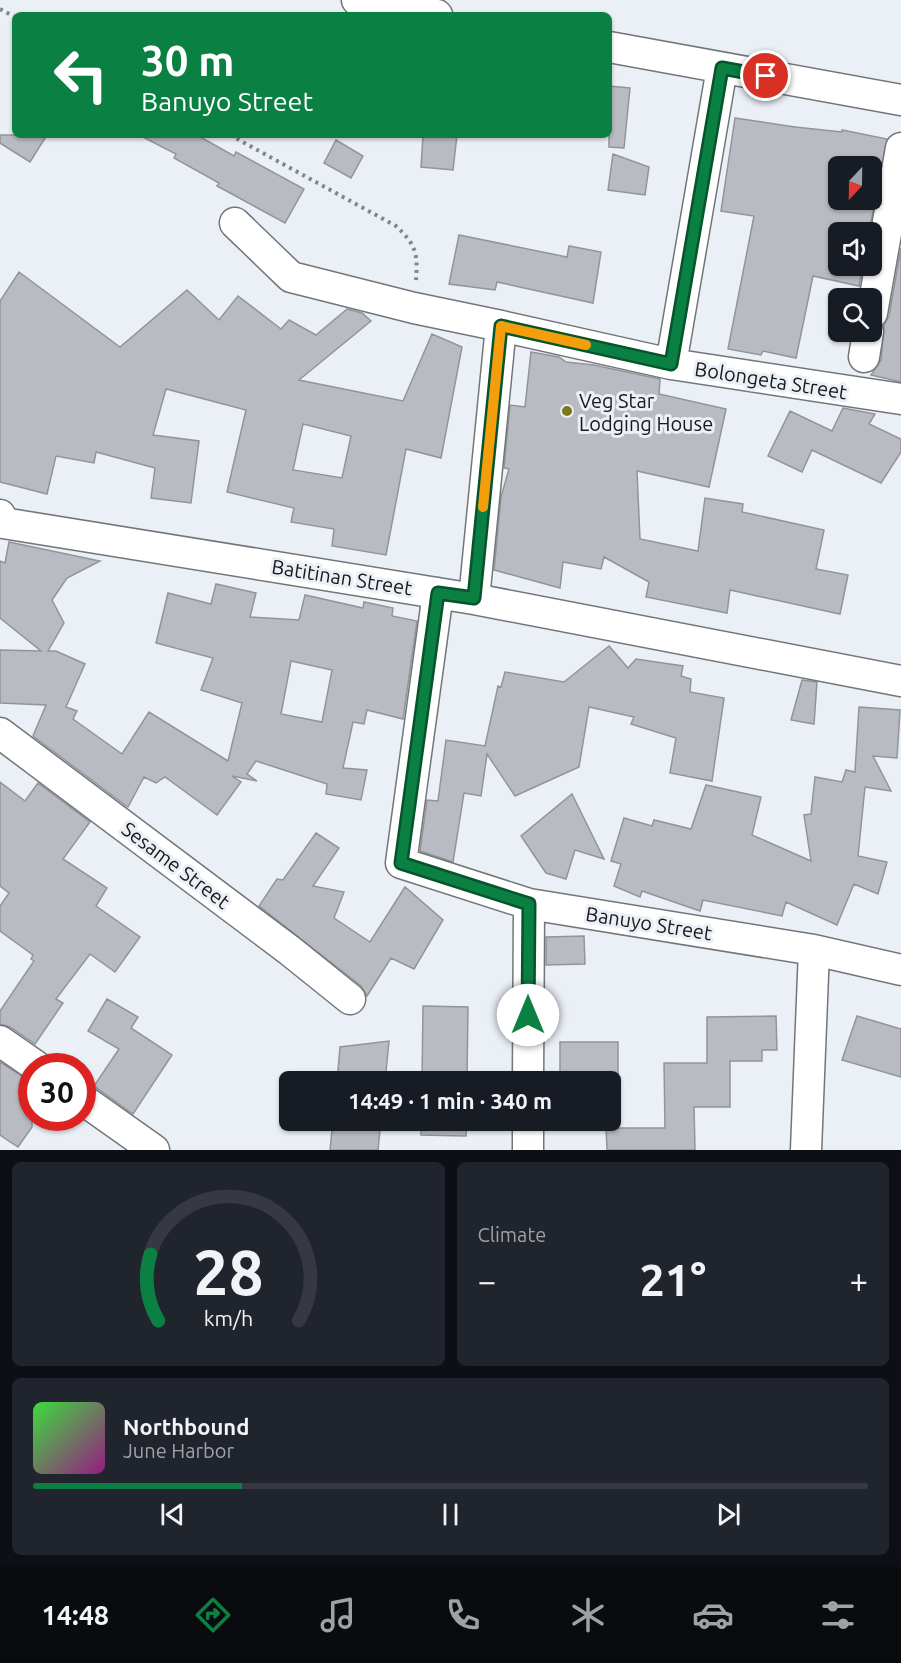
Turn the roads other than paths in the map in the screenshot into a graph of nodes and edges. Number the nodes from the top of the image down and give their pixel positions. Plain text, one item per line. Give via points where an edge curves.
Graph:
1 (357, 0) edge
2 (421, 12) edge
3 (612, 48) edge
4 (722, 68) junction
5 (901, 100) edge
6 (901, 148) edge
7 (235, 223) dead end
8 (876, 288) edge
9 (501, 326) junction
10 (671, 364) junction
11 (901, 399) edge
12 (0, 515) edge
13 (438, 593) junction
14 (474, 598) junction
15 (901, 681) edge
16 (0, 733) edge
17 (529, 904) junction
18 (814, 950) junction
19 (901, 970) edge
20 (350, 999) dead end
21 (0, 1041) edge
22 (18, 1054) edge
23 (528, 1071) edge
24 (96, 1109) edge
25 (528, 1131) edge
26 (807, 1149) edge
27 (154, 1150) edge
28 (528, 1150) edge

1 - 2 street
3 - 4 street
4 - 5 street
4 - 10 street
6 - 8 street
7 - 9 street, Bolongeta Street via 291,277
9 - 10 street, Bolongeta Street
9 - 14 street
10 - 11 street, Bolongeta Street
12 - 13 street, Batitinan Street via 3,523
13 - 14 street, Batitinan Street
13 - 17 street, Banuyo Street via 401,863
14 - 15 street, Batitinan Street
16 - 20 street, Sesame Street
17 - 18 street, Banuyo Street
17 - 23 street
18 - 19 street, Banuyo Street
18 - 26 street
21 - 22 street
24 - 27 street
25 - 28 street

